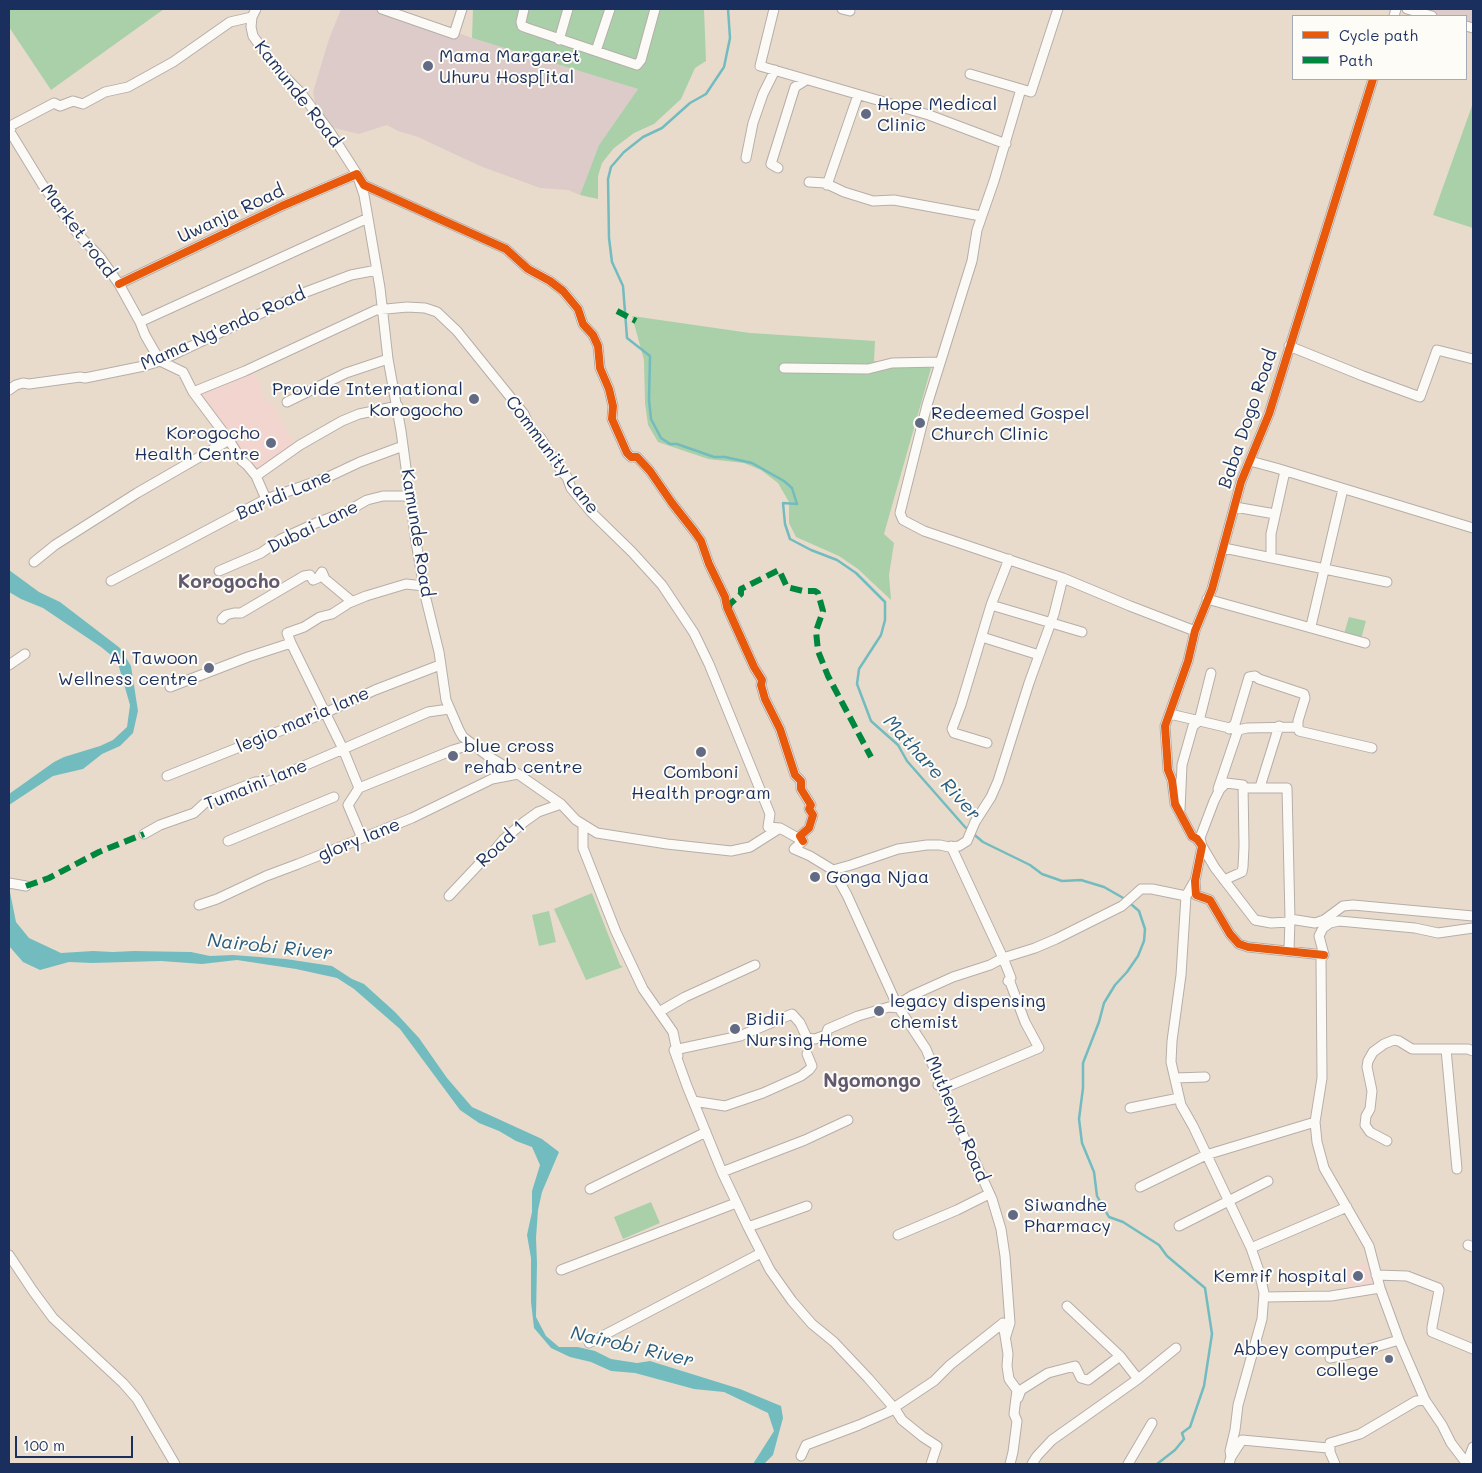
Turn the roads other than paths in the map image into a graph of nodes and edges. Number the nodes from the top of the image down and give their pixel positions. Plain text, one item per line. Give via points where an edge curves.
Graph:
1 (382, 9) edge
2 (462, 9) edge
3 (524, 9) edge
4 (568, 9) edge
5 (610, 9) edge
6 (655, 9) edge
7 (776, 9) edge
8 (1058, 9) edge
9 (1407, 9) edge
10 (254, 13) edge
11 (1428, 15) edge
12 (559, 40) junction
13 (596, 50) junction
14 (766, 55) dead end
15 (775, 70) junction
16 (970, 74) dead end
17 (806, 80) junction
18 (1373, 80) edge
19 (1021, 89) junction
20 (858, 95) junction
21 (10, 131) edge
22 (1006, 144) junction
23 (746, 158) dead end
24 (778, 168) dead end
25 (357, 174) junction
26 (809, 182) dead end
27 (827, 185) junction
28 (981, 216) junction
29 (368, 218) junction
30 (377, 270) junction
31 (119, 284) junction
32 (381, 310) junction
33 (140, 322) junction
34 (1289, 346) junction
35 (388, 359) junction
36 (1473, 359) edge
37 (160, 361) junction
38 (940, 362) junction
39 (784, 368) dead end
40 (9, 390) edge
41 (193, 392) junction
42 (287, 402) dead end
43 (398, 406) junction
44 (229, 440) junction
45 (403, 446) junction
46 (1250, 461) junction
47 (1284, 471) junction
48 (256, 476) junction
49 (1343, 489) junction
50 (409, 496) junction
51 (266, 499) junction
52 (1235, 507) junction
53 (1275, 514) junction
54 (1473, 528) edge
55 (1224, 548) junction
56 (1271, 558) junction
57 (1008, 559) junction
58 (34, 562) dead end
59 (1325, 568) junction
60 (219, 571) dead end
61 (1063, 578) junction
62 (111, 582) dead end
63 (1387, 582) dead end
64 (424, 586) junction
65 (1207, 599) junction
66 (349, 604) junction
67 (991, 605) junction
68 (222, 619) dead end
69 (1051, 622) junction
70 (1310, 626) junction
71 (1195, 631) junction
72 (1082, 632) dead end
73 (982, 637) junction
74 (291, 642) junction
75 (1365, 642) dead end
76 (25, 654) dead end
77 (1039, 655) junction
78 (9, 665) edge
79 (440, 665) junction
80 (1211, 673) dead end
81 (170, 687) dead end
82 (449, 709) junction
83 (325, 713) junction
84 (1170, 714) junction
85 (1199, 721) junction
86 (1279, 726) junction
87 (1298, 727) junction
88 (1229, 729) junction
89 (1238, 730) junction
90 (987, 743) dead end
91 (473, 744) junction
92 (1372, 748) dead end
93 (343, 749) junction
94 (518, 774) junction
95 (167, 776) dead end
96 (1243, 785) junction
97 (1260, 787) junction
98 (359, 788) junction
99 (334, 797) dead end
100 (1214, 801) junction
101 (560, 804) junction
102 (1180, 812) junction
103 (584, 826) junction
104 (780, 828) junction
105 (144, 834) dead end
106 (362, 838) junction
107 (802, 841) junction
108 (228, 842) dead end
109 (951, 846) junction
110 (1202, 846) junction
111 (833, 870) junction
112 (1224, 880) junction
113 (1195, 881) junction
114 (9, 883) edge
115 (26, 886) dead end
116 (449, 896) dead end
117 (1186, 896) junction
118 (199, 905) dead end
119 (1473, 916) edge
120 (1290, 921) junction
121 (1473, 928) edge
122 (1288, 951) junction
123 (1324, 956) junction
124 (1003, 958) junction
125 (755, 965) dead end
126 (898, 1007) junction
127 (659, 1012) junction
128 (1446, 1049) junction
129 (674, 1050) junction
130 (1473, 1051) edge
131 (807, 1054) dead end
132 (1205, 1077) dead end
133 (1175, 1078) junction
134 (940, 1079) junction
135 (1179, 1098) junction
136 (693, 1101) junction
137 (1130, 1108) dead end
138 (848, 1120) dead end
139 (1315, 1122) junction
140 (706, 1132) junction
141 (1387, 1141) dead end
142 (1206, 1155) junction
143 (1457, 1169) dead end
144 (722, 1172) junction
145 (1268, 1181) dead end
146 (1140, 1187) dead end
147 (590, 1189) dead end
148 (989, 1194) junction
149 (1228, 1202) junction
150 (736, 1203) junction
151 (807, 1206) dead end
152 (1347, 1207) junction
153 (1179, 1226) dead end
154 (748, 1227) junction
155 (898, 1235) dead end
156 (1251, 1248) junction
157 (761, 1253) junction
158 (9, 1254) edge
159 (561, 1270) dead end
160 (1376, 1275) junction
161 (1380, 1288) junction
162 (1264, 1297) junction
163 (1067, 1306) dead end
164 (1007, 1323) junction
165 (1399, 1340) junction
166 (589, 1342) dead end
167 (1176, 1348) dead end
168 (1473, 1349) edge
169 (1120, 1356) junction
170 (1330, 1358) dead end
171 (1138, 1379) junction
172 (1425, 1400) junction
173 (1016, 1406) junction
174 (895, 1409) junction
175 (1152, 1423) dead end
176 (1473, 1447) edge
177 (1329, 1450) junction
178 (802, 1456) dead end
179 (1230, 1461) edge
180 (1468, 1462) edge
181 (175, 1464) edge
182 (931, 1464) edge
183 (1010, 1464) edge
184 (1032, 1464) edge
185 (1128, 1464) edge
186 (1335, 1464) edge

1 - 2 street via 454,34
3 - 12 street via 522,26
4 - 12 street
5 - 13 street
6 - 13 street via 640,64
7 - 14 street via 775,32
7 - 15 street via 760,66
8 - 19 street via 1031,92
9 - 11 street
10 - 21 street via 230,22 173,62 128,87 105,92 83,104 72,101 60,106 54,103 12,125
10 - 25 street, Kamunde Road via 252,34 277,70 309,103
12 - 13 street
15 - 17 street
15 - 23 street via 753,123
16 - 19 street
17 - 20 street
17 - 24 street via 795,87 771,164
18 - 34 street, Baba Dogo Road
19 - 22 street
20 - 22 street via 929,115
20 - 27 street
21 - 31 street, Market road via 42,184
22 - 28 street
25 - 29 street, Kamunde Road
25 - 31 street, Uwanja Road
25 - 107 street via 364,185 506,249 528,269 563,291 578,309 583,324 598,346 600,368 613,406 612,419 623,445 629,456 637,457 650,471 699,538 762,680 765,699 814,814 809,828 800,836
26 - 27 street
27 - 28 street via 873,201 894,200
28 - 38 street via 972,261
29 - 30 street, Kamunde Road
29 - 33 street
30 - 32 street, Kamunde Road
30 - 37 street, Mama Ng'endo Road via 351,275 306,292
31 - 33 street, Market road
32 - 35 street, Kamunde Road
32 - 41 street, Community Lane
32 - 104 street, Community Lane via 425,308 446,319 524,414 530,430 540,437 591,512 661,582 694,633 709,664 770,814 768,827
33 - 37 street, Market road
34 - 36 street via 1420,397 1437,350
34 - 46 street, Baba Dogo Road via 1269,414
35 - 42 street via 346,373
35 - 43 street, Kamunde Road
37 - 40 street, Mama Ng'endo Road via 85,378 23,383
37 - 41 street via 183,372
38 - 39 street via 892,364 868,369
38 - 57 street via 900,513 903,520 924,531
41 - 44 street
43 - 45 street, Kamunde Road
43 - 48 street via 342,421
44 - 48 street
44 - 58 street via 137,493
45 - 50 street, Kamunde Road
45 - 51 street, Baridi Lane
46 - 47 street, Baba Dogo Road
46 - 52 street, Baba Dogo Road
47 - 49 street, Baba Dogo Road
47 - 53 street
48 - 51 street
49 - 54 street, Baba Dogo Road
49 - 59 street
50 - 60 street, Dubai Lane via 367,500
50 - 64 street, Kamunde Road
51 - 62 street, Baridi Lane
52 - 53 street
52 - 55 street, Baba Dogo Road
53 - 56 street
55 - 56 street
55 - 65 street, Baba Dogo Road
56 - 59 street
57 - 61 street
57 - 67 street
59 - 63 street
59 - 70 street
61 - 69 street
61 - 71 street
64 - 66 street via 406,584
64 - 79 street, Kamunde Road
65 - 70 street
65 - 71 street, Baba Dogo Road
66 - 68 street via 349,599 325,579 322,572 313,580 310,575 304,576 241,613 226,615
66 - 74 street via 287,633
67 - 69 street
67 - 73 street
69 - 72 street
69 - 77 street
70 - 75 street
71 - 84 street, Baba Dogo Road
73 - 77 street
73 - 90 street via 952,731
74 - 81 street
74 - 83 street
76 - 78 street
77 - 109 street via 995,789 974,822 967,841
79 - 82 street, Kamunde Road
79 - 83 street, legio maria lane
80 - 85 street
82 - 91 street, Kamunde Road via 463,737
82 - 93 street, Tumaini lane via 428,712
83 - 93 street
83 - 95 street, legio maria lane
84 - 85 street
84 - 102 street, Baba Dogo Road via 1166,726 1168,770 1175,804
85 - 88 street
85 - 102 street via 1193,726 1182,765
86 - 87 street
86 - 89 street
86 - 97 street
87 - 88 street via 1304,694 1255,676 1249,677 1235,724
87 - 92 street via 1305,733
88 - 89 street
89 - 100 street
91 - 94 street, Kamunde Road
91 - 98 street
93 - 98 street
93 - 105 street, Tumaini lane via 269,781 255,782 207,801 194,813
94 - 101 street, Kamunde Road
94 - 106 street, glory lane via 492,779
96 - 97 street via 1244,788
96 - 100 street via 1226,783
96 - 112 street via 1242,872
97 - 120 street via 1287,788
98 - 106 street via 348,805
99 - 108 street
100 - 110 street via 1200,838
101 - 103 street, Kamunde Road
101 - 116 street, Road 1 via 538,812 524,822
102 - 110 street, Baba Dogo Road via 1192,836
103 - 104 street, Kamunde Road via 604,834 731,851 750,847
103 - 127 street via 584,848 616,932 643,989
104 - 107 street, Community Lane
106 - 118 street, glory lane
107 - 111 street, Muthenya Road via 794,849
109 - 111 street via 898,850
109 - 124 street
110 - 112 street, Baba Dogo Road
110 - 113 street
111 - 126 street, Muthenya Road
112 - 120 street, Baba Dogo Road via 1255,920 1271,923
113 - 117 street
113 - 122 street via 1196,895 1210,900 1239,944
114 - 115 street
117 - 124 street via 1141,889 1122,906 1035,948
117 - 133 street via 1181,975 1172,1041 1171,1062
119 - 120 street, Baba Dogo Road via 1353,905 1343,906 1315,923
120 - 122 street
121 - 123 street via 1438,933 1340,921 1330,923 1319,936
122 - 123 street
123 - 139 street via 1321,959 1322,1078
124 - 126 street via 913,995
124 - 134 street via 1024,1022 1039,1048 944,1088 935,1084
125 - 127 street
126 - 129 street via 858,1016 828,1029 826,1035 810,1040 792,1014 740,1036
126 - 134 street, Muthenya Road via 926,1049
127 - 129 street via 673,1032 679,1062
128 - 130 street
128 - 141 street via 1412,1049 1394,1040 1373,1052 1367,1067 1372,1091 1365,1125 1370,1132
128 - 143 street
129 - 136 street
131 - 136 street via 812,1066 809,1070 763,1092 725,1106
132 - 133 street
133 - 135 street
134 - 148 street, Muthenya Road
135 - 137 street
135 - 142 street
136 - 140 street
138 - 144 street
139 - 142 street
139 - 152 street via 1324,1168
140 - 144 street
140 - 147 street
142 - 146 street
142 - 149 street
144 - 150 street
145 - 149 street
148 - 155 street
148 - 164 street, Muthenya Road via 1001,1229 1005,1256
149 - 153 street
149 - 156 street
150 - 154 street
150 - 159 street
151 - 154 street
152 - 156 street
152 - 160 street via 1369,1246
154 - 157 street
156 - 162 street via 1260,1271
157 - 166 street
157 - 174 street via 792,1301
158 - 181 street via 53,1318 137,1399
160 - 161 street
160 - 168 street via 1407,1276 1438,1288 1432,1332
161 - 162 street via 1330,1296
161 - 165 street
162 - 179 street via 1262,1319 1238,1405
163 - 169 street
164 - 173 street, Muthenya Road via 1007,1366 1009,1379 1017,1390
164 - 174 street via 950,1365 934,1381 889,1411
165 - 170 street
165 - 172 street
167 - 171 street
169 - 171 street
169 - 173 street via 1088,1380 1081,1378 1075,1366 1048,1373 1021,1390
171 - 184 street via 1052,1440
172 - 177 street via 1416,1401 1360,1434 1330,1443
172 - 180 street via 1451,1443
173 - 183 street, Muthenya Road via 1014,1414 1017,1421
174 - 178 street via 806,1445
174 - 182 street via 902,1420 937,1446
175 - 185 street
176 - 180 street
177 - 179 street via 1242,1440
177 - 186 street

